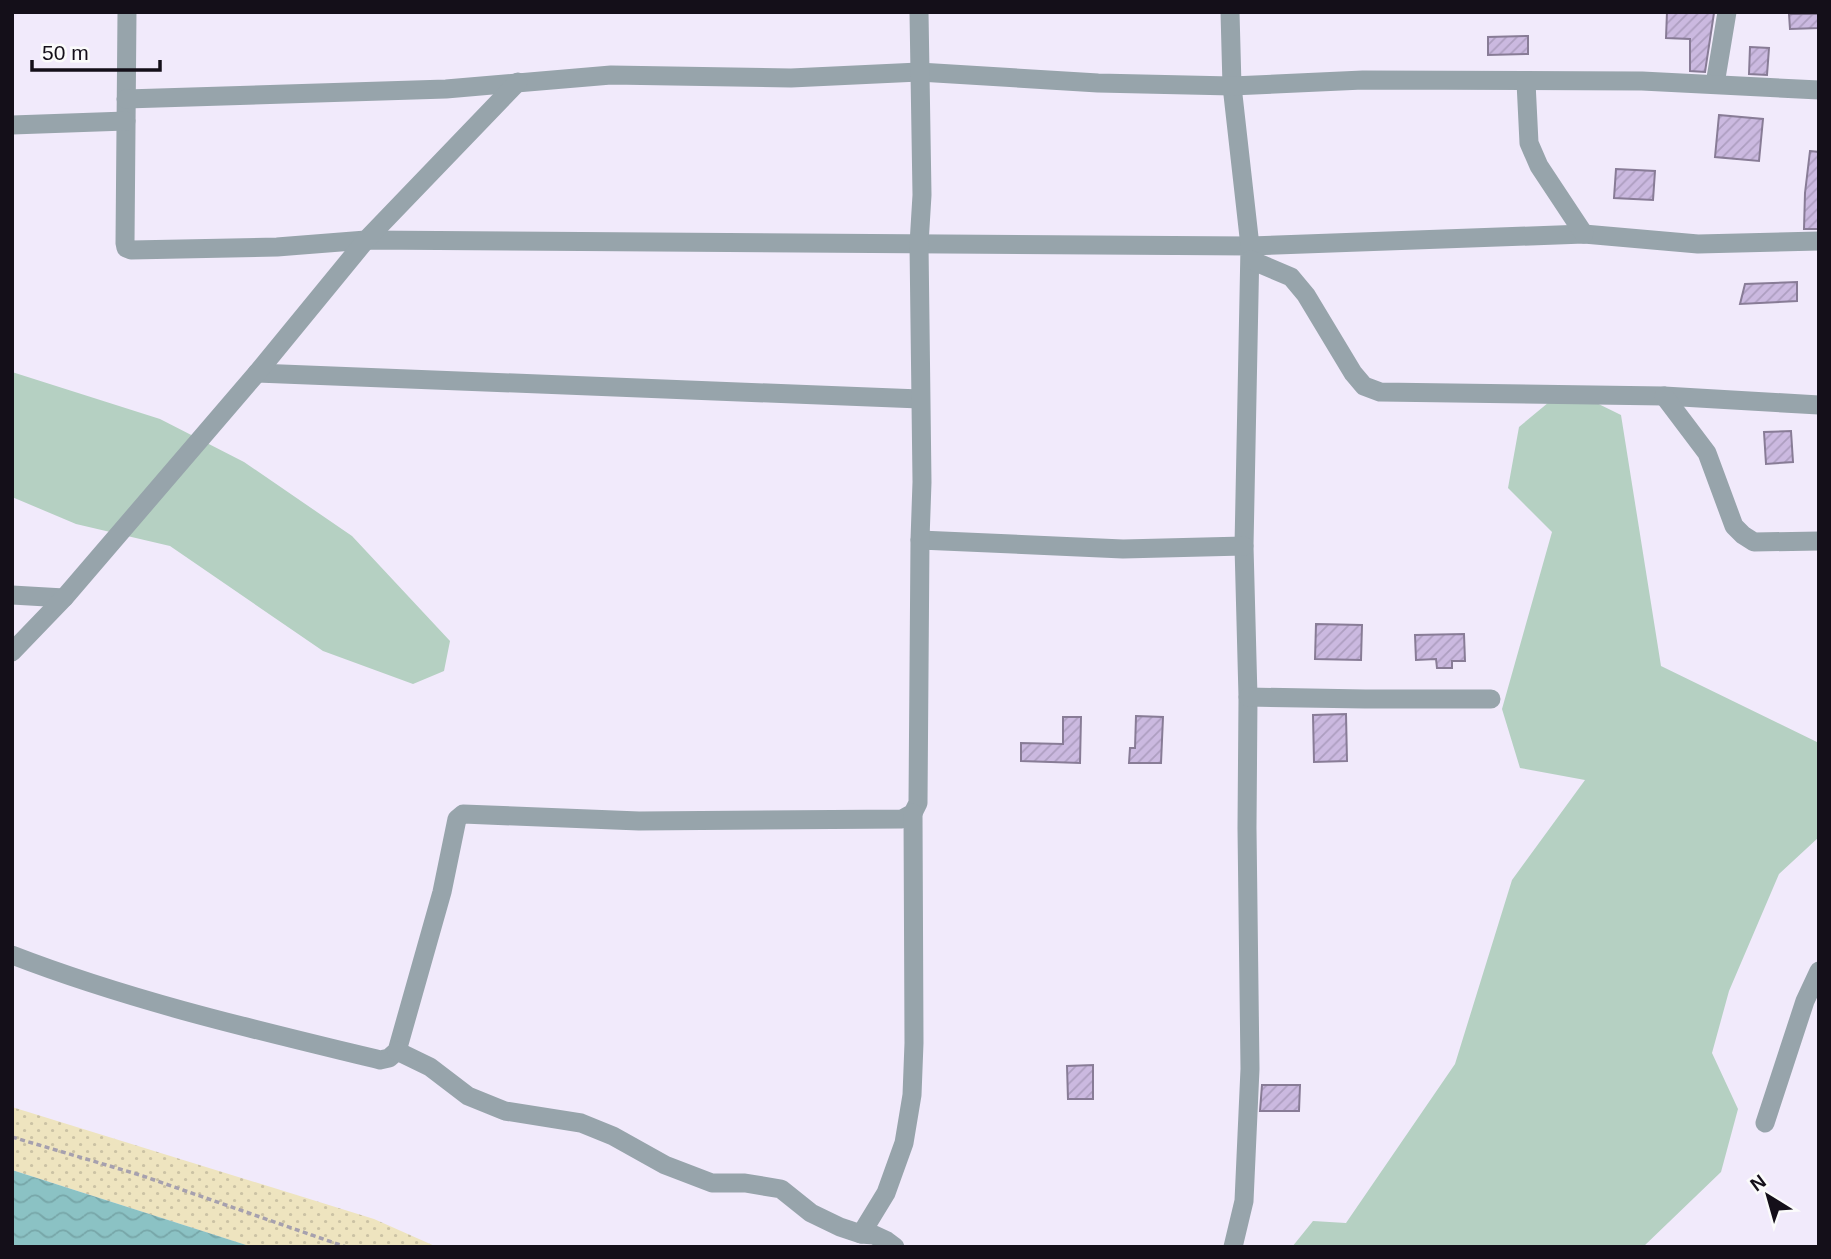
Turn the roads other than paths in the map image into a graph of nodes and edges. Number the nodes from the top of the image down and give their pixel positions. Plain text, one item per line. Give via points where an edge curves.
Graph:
1 (127, 12) edge
2 (919, 12) edge
3 (1230, 12) edge
4 (1727, 12) edge
5 (919, 72) junction
6 (518, 82) junction
7 (1526, 82) junction
8 (1715, 83) junction
9 (1231, 86) junction
10 (1819, 90) edge
11 (126, 99) junction
12 (126, 121) junction
13 (12, 125) edge
14 (1584, 234) junction
15 (366, 240) junction
16 (1819, 241) edge
17 (919, 244) junction
18 (1250, 253) junction
19 (257, 373) junction
20 (1664, 396) junction
21 (920, 399) junction
22 (1819, 405) edge
23 (920, 540) junction
24 (1819, 541) edge
25 (1244, 546) junction
26 (12, 595) edge
27 (64, 598) junction
28 (12, 652) edge
29 (1248, 697) junction
30 (1491, 699) dead end
31 (913, 813) junction
32 (12, 955) edge
33 (1819, 971) edge
34 (397, 1051) junction
35 (1765, 1124) dead end
36 (861, 1234) junction
37 (895, 1247) edge
38 (1233, 1247) edge

1 - 11 street
2 - 5 street
3 - 9 street
4 - 8 street
5 - 6 street via 791,78 611,75
5 - 9 street
5 - 17 street
6 - 11 street via 446,89
6 - 15 street
7 - 8 street
7 - 9 street via 1363,80
7 - 14 street via 1529,143
8 - 10 street
9 - 18 street
11 - 12 street
12 - 13 street
12 - 15 street via 126,248 277,247
14 - 16 street via 1698,244
14 - 18 street
15 - 17 street
15 - 19 street
17 - 18 street
17 - 21 street
18 - 20 street via 1291,277 1307,295 1353,373 1364,386 1380,392
18 - 25 street
19 - 21 street
19 - 27 street
20 - 22 street
20 - 24 street via 1707,453 1734,526 1743,535 1754,542
21 - 23 street
23 - 25 street via 1123,549
23 - 31 street via 918,803
25 - 29 street
26 - 27 street
27 - 28 street
29 - 30 street
29 - 38 street via 1250,1069 1244,1201
31 - 34 street via 902,819 639,821 463,814 457,819 442,892
31 - 36 street via 912,1095 904,1143 886,1193
32 - 34 street via 217,1020 380,1060
33 - 35 street
34 - 36 street via 430,1067 468,1096 505,1111 581,1123 712,1183 781,1189 811,1213
36 - 37 street via 874,1235

